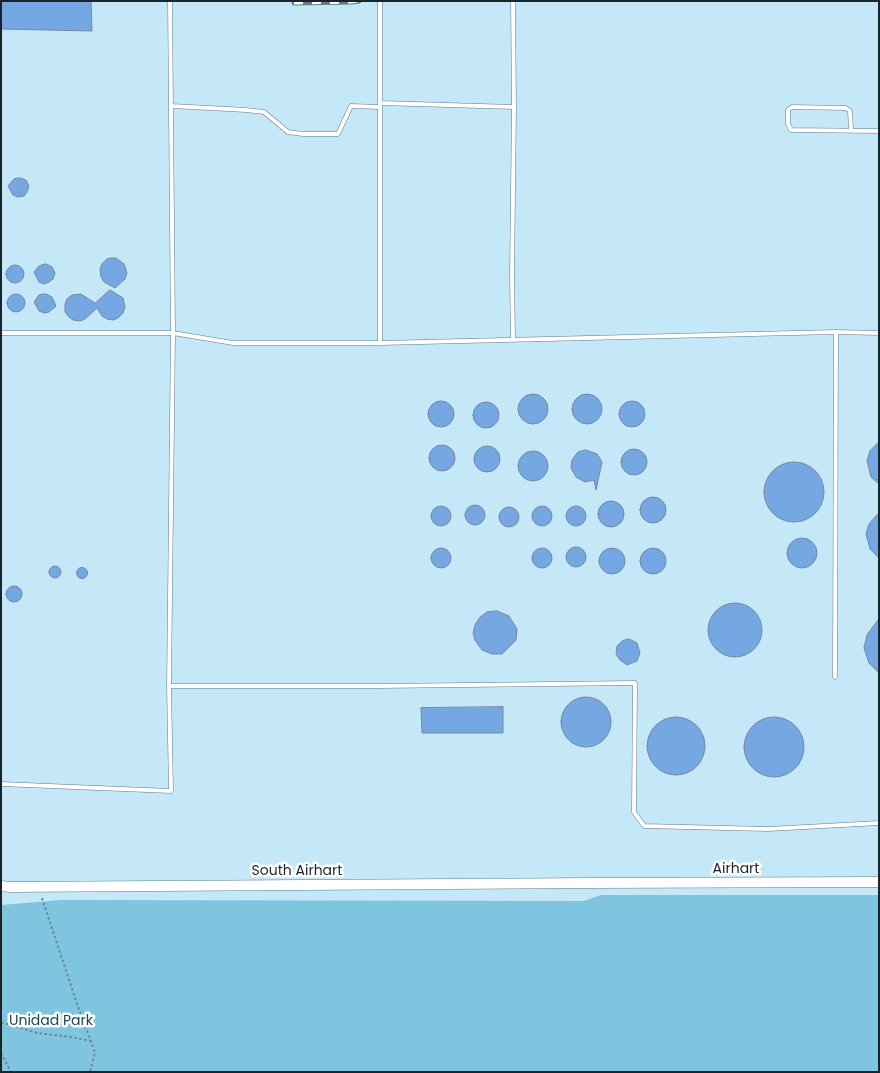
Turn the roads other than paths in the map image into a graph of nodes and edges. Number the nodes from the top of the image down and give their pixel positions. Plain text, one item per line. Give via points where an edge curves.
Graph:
1 (170, 1) edge
2 (380, 1) edge
3 (513, 1) edge
4 (380, 105) junction
5 (172, 106) junction
6 (514, 107) junction
7 (851, 130) junction
8 (879, 131) edge
9 (836, 332) junction
10 (1, 333) edge
11 (173, 333) junction
12 (879, 333) edge
13 (513, 340) junction
14 (380, 343) junction
15 (835, 677) dead end
16 (169, 686) junction
17 (1, 784) edge
18 (879, 824) edge
19 (879, 882) edge
20 (593, 883) joint
21 (1, 886) edge

1 - 5 lane
2 - 4 lane
3 - 6 lane
4 - 5 lane via 351,106 338,134 326,135 288,132 264,112
4 - 6 lane
4 - 14 lane
5 - 11 lane
6 - 13 lane
7 - 7 lane via 850,111 846,108 792,107 787,112 791,130
7 - 8 lane
9 - 12 lane
9 - 13 lane
9 - 15 lane
10 - 11 lane
11 - 14 lane via 233,343
11 - 16 lane
13 - 14 lane
16 - 17 lane via 171,791
16 - 18 lane via 635,683 634,812 644,826 768,829
19 - 20 street, Airhart
20 - 21 street, South Airhart

